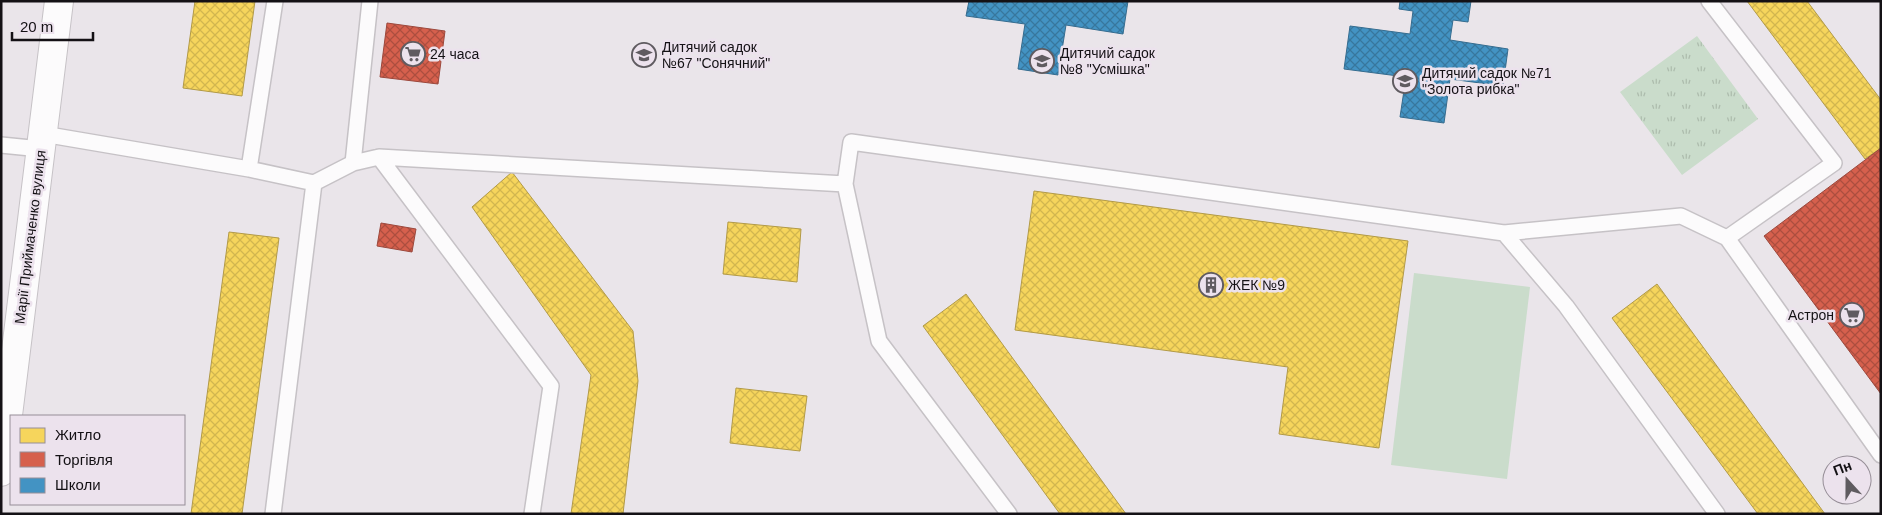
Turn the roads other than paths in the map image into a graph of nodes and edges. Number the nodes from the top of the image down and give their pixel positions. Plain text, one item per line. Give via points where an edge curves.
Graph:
1 (60, 1) edge
2 (275, 1) edge
3 (370, 1) edge
4 (1709, 1) edge
5 (42, 142) junction
6 (1, 145) edge
7 (378, 157) junction
8 (353, 163) junction
9 (249, 169) junction
10 (314, 183) junction
11 (845, 184) junction
12 (1504, 233) junction
13 (1727, 238) junction
14 (1881, 454) edge
15 (1, 472) edge
16 (273, 514) edge
17 (532, 514) edge
18 (1009, 514) edge
19 (1716, 514) edge

1 - 5 street, Марії Приймаченко вулиця
2 - 9 lane
3 - 8 lane
4 - 13 lane via 1834,163
5 - 6 lane
5 - 9 lane
5 - 15 street, Марії Приймаченко вулиця
7 - 8 lane
7 - 11 lane
7 - 17 lane via 551,386
8 - 10 lane
9 - 10 lane
10 - 16 lane
11 - 12 lane via 851,142
11 - 18 lane via 879,340
12 - 13 lane via 1681,216
12 - 19 lane via 1566,306
13 - 14 lane

